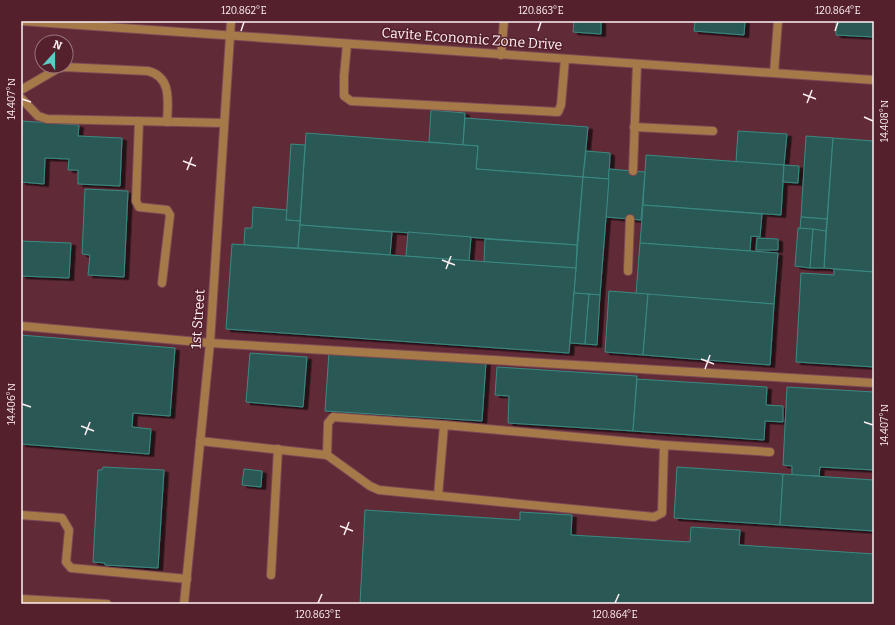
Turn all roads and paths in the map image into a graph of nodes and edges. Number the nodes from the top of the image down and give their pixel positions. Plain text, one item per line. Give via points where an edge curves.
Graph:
1 (231, 21) edge
2 (504, 21) edge
3 (778, 21) edge
4 (21, 22) edge
5 (230, 36) junction
6 (347, 44) junction
7 (501, 54) junction
8 (565, 59) junction
9 (636, 64) junction
10 (774, 73) junction
11 (874, 80) edge
12 (21, 90) edge
13 (21, 98) edge
14 (139, 121) junction
15 (167, 122) junction
16 (224, 123) junction
17 (634, 127) junction
18 (713, 131) dead end
19 (633, 171) dead end
20 (630, 219) dead end
21 (628, 271) dead end
22 (162, 283) dead end
23 (21, 326) edge
24 (210, 343) junction
25 (874, 383) edge
26 (444, 425) junction
27 (200, 441) junction
28 (664, 445) junction
29 (278, 449) junction
30 (770, 452) dead end
31 (327, 455) junction
32 (438, 496) junction
33 (21, 515) edge
34 (271, 575) dead end
35 (187, 579) junction
36 (21, 599) edge
37 (107, 604) edge
38 (184, 604) edge

1 - 5 street, 1st Street
2 - 7 street
3 - 10 street
4 - 5 street, Cavite Economic Zone Drive
5 - 6 street, Cavite Economic Zone Drive
5 - 16 street, 1st Street
6 - 7 street, Cavite Economic Zone Drive
6 - 8 street via 344,96 351,101 558,112 561,105
7 - 8 street, Cavite Economic Zone Drive
8 - 9 street, Cavite Economic Zone Drive
9 - 10 street, Cavite Economic Zone Drive
9 - 17 street
10 - 11 street, Cavite Economic Zone Drive
12 - 15 street via 64,67 150,71 158,76 166,87
13 - 14 street via 38,116 47,119
14 - 15 street
14 - 22 street via 136,201 139,207 167,210 170,215
15 - 16 street
16 - 24 street, 1st Street
17 - 18 street
17 - 19 street
20 - 21 street
23 - 24 street
24 - 25 street
24 - 27 street, 1st Street
26 - 28 street
26 - 31 street via 333,417 328,423
26 - 32 street
27 - 29 street
27 - 35 street, 1st Street
28 - 30 street
28 - 32 street via 662,513 654,517
29 - 31 street
29 - 34 street
31 - 32 street via 379,490
33 - 35 street via 62,518 69,530 66,562 72,568
35 - 38 street, 1st Street
36 - 37 street

